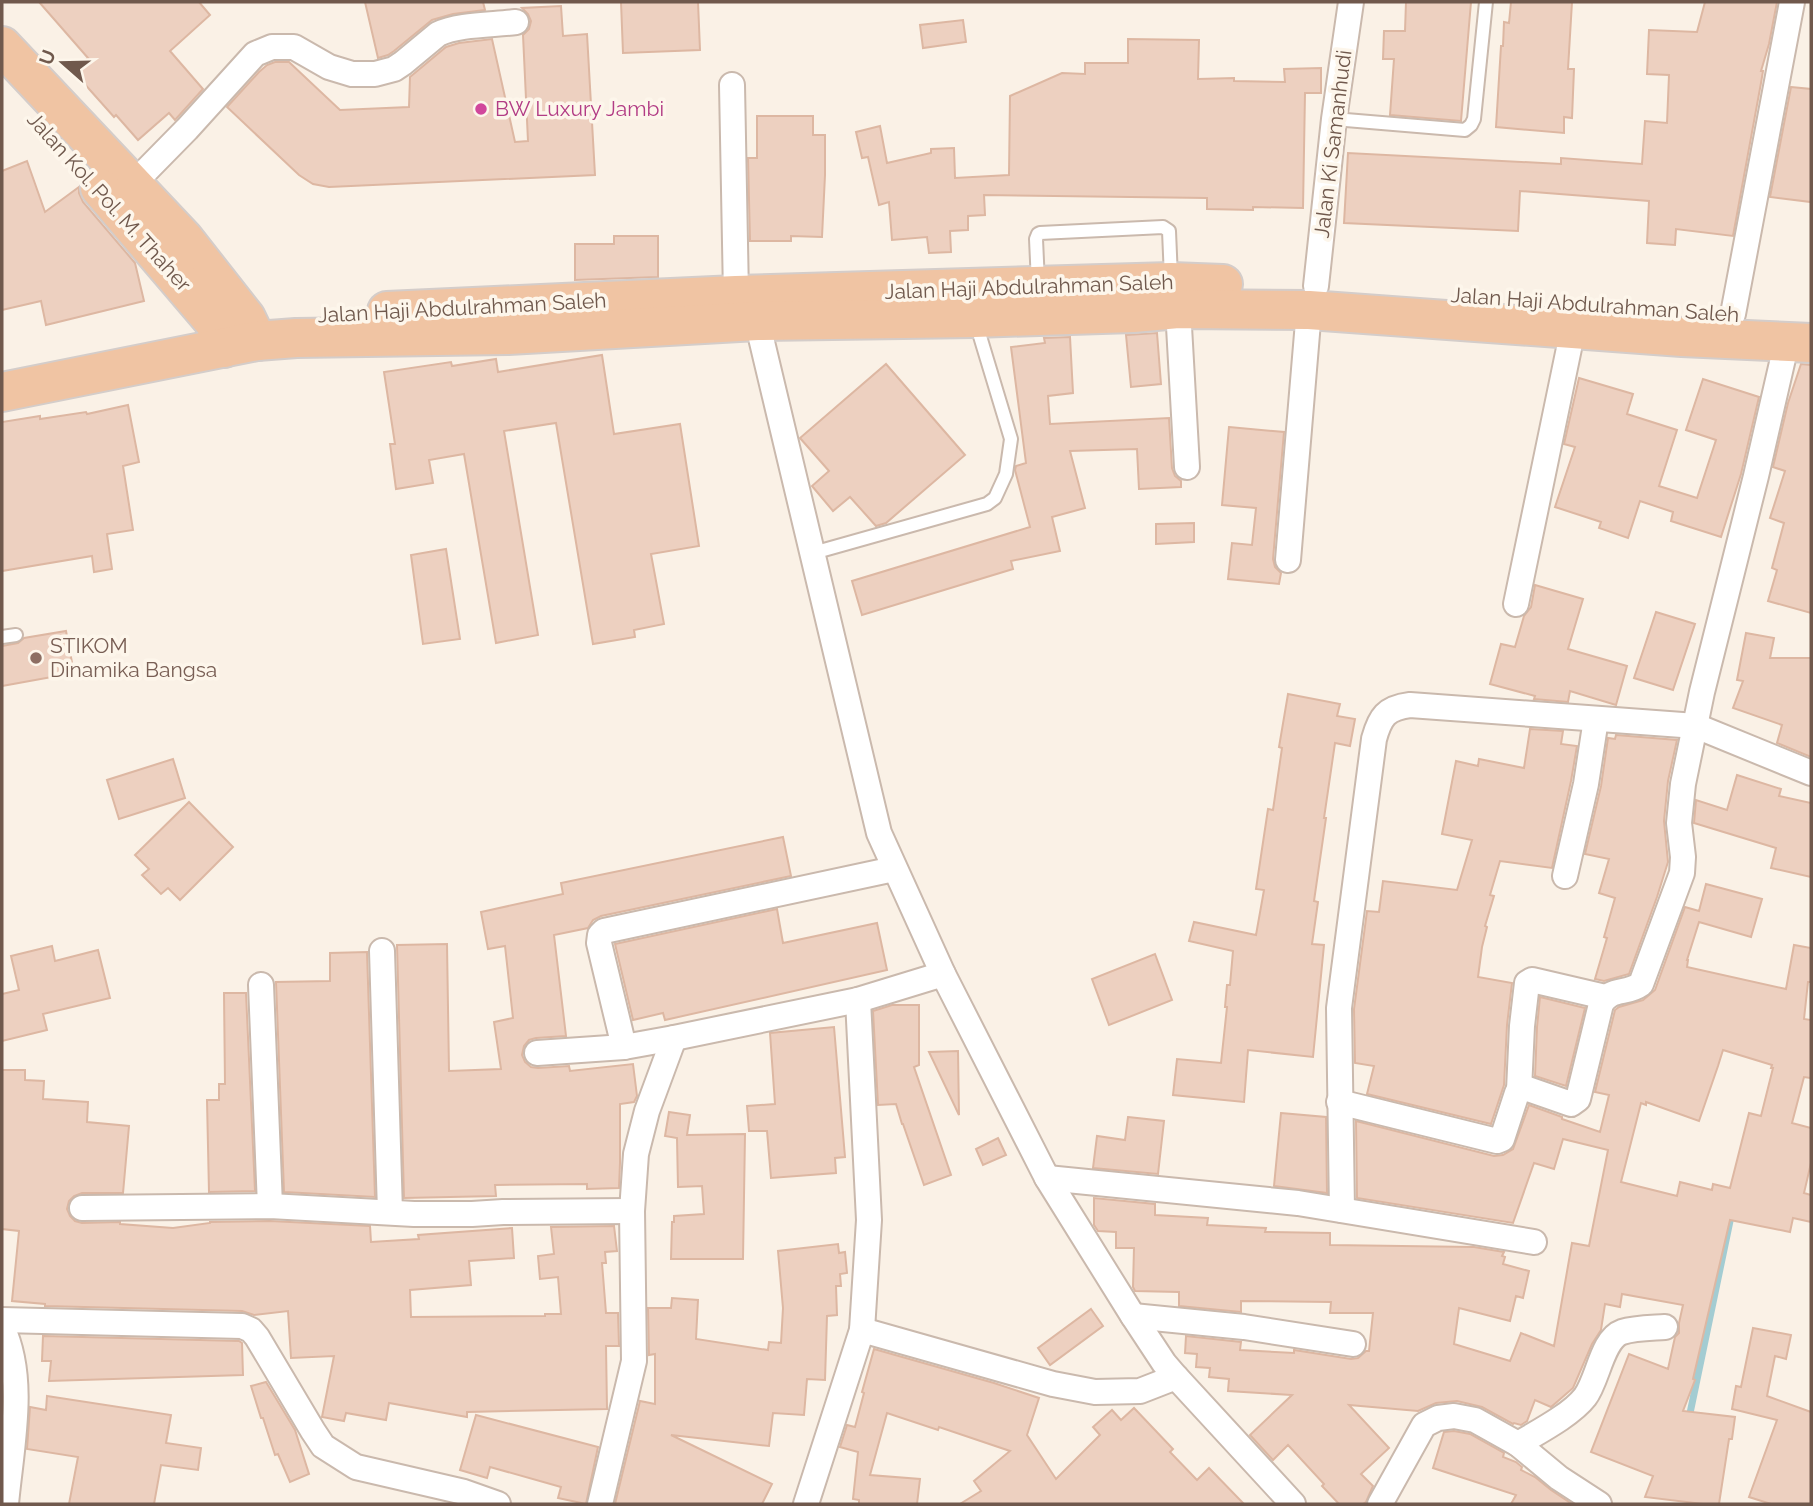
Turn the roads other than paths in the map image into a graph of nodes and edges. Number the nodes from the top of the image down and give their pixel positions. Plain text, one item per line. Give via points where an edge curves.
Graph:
1 (1351, 2) edge
2 (1486, 2) edge
3 (1792, 2) edge
4 (516, 22) dead end
5 (2, 47) edge
6 (2, 82) edge
7 (732, 85) dead end
8 (1334, 119) junction
9 (132, 186) junction
10 (1038, 287) junction
11 (1175, 295) junction
12 (1312, 298) junction
13 (846, 306) junction
14 (746, 308) junction
15 (1733, 314) junction
16 (974, 318) junction
17 (1573, 329) junction
18 (235, 332) junction
19 (1803, 335) edge
20 (2, 366) edge
21 (2, 392) edge
22 (1187, 467) dead end
23 (813, 553) junction
24 (1288, 560) dead end
25 (1516, 604) dead end
26 (16, 635) dead end
27 (2, 637) edge
28 (1596, 719) junction
29 (1696, 726) junction
30 (1811, 773) edge
31 (894, 869) junction
32 (1565, 876) dead end
33 (382, 951) dead end
34 (943, 974) junction
35 (261, 985) dead end
36 (1605, 997) junction
37 (858, 1000) junction
38 (674, 1038) junction
39 (624, 1047) junction
40 (537, 1053) dead end
41 (1519, 1090) junction
42 (1339, 1102) junction
43 (1047, 1178) junction
44 (270, 1206) junction
45 (82, 1208) dead end
46 (1342, 1210) junction
47 (390, 1212) junction
48 (632, 1212) junction
49 (1534, 1242) dead end
50 (1133, 1316) junction
51 (2, 1320) edge
52 (1665, 1326) dead end
53 (2, 1328) edge
54 (862, 1330) junction
55 (1353, 1344) dead end
56 (1175, 1377) junction
57 (1518, 1444) junction
58 (6, 1504) edge
59 (498, 1504) edge
60 (600, 1504) edge
61 (806, 1504) edge
62 (1293, 1504) edge
63 (1380, 1504) edge
64 (1599, 1504) edge

1 - 8 street, Jalan Ki Samanhudi
2 - 8 lane via 1474,119 1465,130
3 - 15 street
4 - 9 street via 444,31 394,69 375,74 329,67 294,47 272,47 255,54
5 - 9 highway, Jalan Kol. Pol. M. Thaher
6 - 18 highway, Jalan Kol. Pol. M. Thaher
7 - 14 street
8 - 12 street, Jalan Ki Samanhudi
9 - 18 highway, Jalan Kol. Pol. M. Thaher via 184,239
10 - 11 highway, Jalan Haji Abdulrahman Saleh
10 - 11 lane via 1036,239 1040,233 1163,227 1169,231
10 - 13 highway, Jalan Haji Abdulrahman Saleh
11 - 12 highway, Jalan Haji Abdulrahman Saleh
11 - 16 highway, Jalan Haji Abdulrahman Saleh via 1133,313
11 - 22 street
12 - 15 highway, Jalan Haji Abdulrahman Saleh
12 - 17 highway, Jalan Haji Abdulrahman Saleh
12 - 24 street, Jalan Ki Samanhudi
13 - 14 highway, Jalan Haji Abdulrahman Saleh
13 - 16 highway, Jalan Haji Abdulrahman Saleh
14 - 18 highway, Jalan Haji Abdulrahman Saleh
14 - 23 street
15 - 19 highway, Jalan Haji Abdulrahman Saleh
16 - 23 lane via 1011,439 1006,474 995,498
17 - 19 highway, Jalan Haji Abdulrahman Saleh via 1682,337
17 - 25 street
18 - 20 highway
18 - 21 highway
19 - 29 street via 1756,476
23 - 31 street via 878,833
26 - 27 lane
28 - 29 street
28 - 32 street
28 - 42 street via 1410,705 1386,713 1378,724 1339,1007
29 - 30 street
29 - 36 street via 1679,823 1682,873 1641,984
31 - 34 street
31 - 39 street via 604,932 599,943
33 - 47 street
34 - 37 street
34 - 43 street
35 - 44 street
36 - 41 street via 1575,1102
36 - 41 street via 1532,980 1527,983
37 - 38 street
37 - 54 street via 869,1220
38 - 39 street
38 - 48 street via 636,1154
39 - 40 street
41 - 42 street via 1502,1139 1497,1141
42 - 46 street
43 - 46 street
43 - 50 street
44 - 45 street
44 - 47 street
46 - 49 street
47 - 48 street
48 - 60 street via 634,1361
50 - 55 street
50 - 56 street
51 - 59 street via 242,1326 257,1337 313,1431 333,1454 356,1467
52 - 57 street via 1615,1336 1583,1399
53 - 58 street via 15,1371
54 - 56 street via 1095,1392 1140,1391
54 - 61 street
56 - 62 street
57 - 63 street via 1475,1420 1438,1418 1424,1425
57 - 64 street

